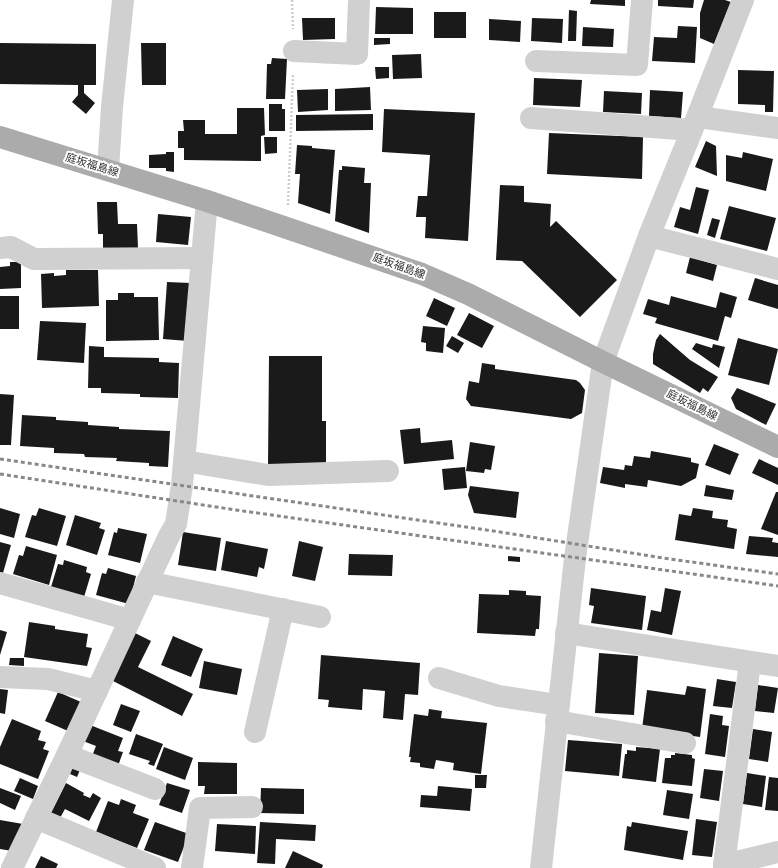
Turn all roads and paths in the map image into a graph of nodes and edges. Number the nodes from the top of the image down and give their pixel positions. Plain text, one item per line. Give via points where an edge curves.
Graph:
1 (123, 0) edge
2 (292, 0) edge
3 (360, 0) edge
4 (642, 0) edge
5 (743, 0) edge
6 (294, 51) junction
7 (536, 61) dead end
8 (531, 118) dead end
9 (695, 123) junction
10 (778, 128) edge
11 (0, 137) edge
12 (108, 170) junction
13 (207, 201) junction
14 (286, 227) junction
15 (649, 236) junction
16 (0, 248) edge
17 (202, 258) junction
18 (778, 269) edge
19 (603, 362) junction
20 (778, 447) edge
21 (184, 461) junction
22 (388, 471) dead end
23 (147, 582) junction
24 (0, 583) edge
25 (283, 609) junction
26 (320, 617) dead end
27 (130, 620) junction
28 (566, 633) junction
29 (750, 662) junction
30 (778, 666) edge
31 (0, 677) edge
32 (439, 678) dead end
33 (97, 691) junction
34 (557, 713) junction
35 (256, 732) dead end
36 (685, 743) dead end
37 (67, 755) junction
38 (155, 789) dead end
39 (252, 807) dead end
40 (36, 818) junction
41 (778, 852) edge
42 (724, 866) edge
43 (12, 868) edge
44 (155, 868) edge
45 (192, 868) edge
46 (541, 868) edge

1 - 12 street
2 - 6 path
3 - 6 street via 357,54
4 - 7 street via 637,65
5 - 9 street
6 - 14 path
8 - 9 street
9 - 10 street
9 - 15 street
11 - 12 main road, 庭坂福島線
12 - 13 main road, 庭坂福島線
13 - 14 main road, 庭坂福島線
13 - 17 street
14 - 19 main road, 庭坂福島線 via 422,274 468,294
15 - 18 street
15 - 19 street
16 - 17 street via 11,247 34,259
17 - 21 street
19 - 20 main road, 庭坂福島線
19 - 28 street via 574,558
21 - 22 street via 268,475
21 - 23 street via 176,524
23 - 25 street
23 - 27 street
24 - 27 street
25 - 26 street
25 - 35 street
27 - 33 street
28 - 29 street
28 - 34 street
29 - 30 street
29 - 42 street
31 - 33 street via 48,679
32 - 34 street
33 - 37 street
34 - 36 street
34 - 46 street
37 - 38 street
37 - 40 street
39 - 45 street via 200,808
40 - 43 street
40 - 44 street
41 - 42 street

